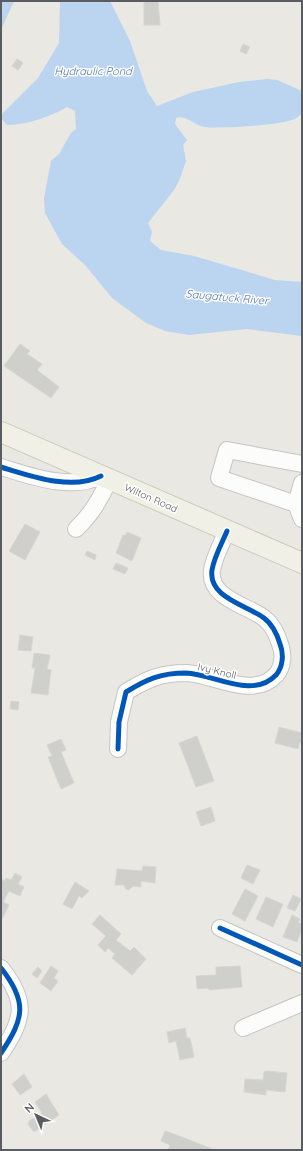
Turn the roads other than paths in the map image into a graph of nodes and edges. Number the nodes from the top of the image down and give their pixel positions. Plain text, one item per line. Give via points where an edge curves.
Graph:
1 (1, 432) edge
2 (302, 464) edge
3 (1, 467) edge
4 (105, 478) junction
5 (302, 483) edge
6 (296, 504) junction
7 (302, 519) edge
8 (76, 529) dead end
9 (228, 531) junction
10 (302, 563) edge
11 (118, 749) dead end
12 (220, 928) dead end
13 (302, 965) edge
14 (1, 968) edge
15 (302, 1004) edge
16 (243, 1028) dead end
17 (1, 1053) edge

1 - 4 main road, Wilton Road
2 - 6 street via 227,450 219,478
3 - 4 street via 53,480 80,482
4 - 8 street via 100,502
4 - 9 main road, Wilton Road
5 - 6 street
6 - 7 street
9 - 10 main road, Wilton Road
9 - 11 street, Ivy Knoll via 212,569 213,583 219,592 265,619 272,627 278,637 282,653 279,672 263,684 251,686 238,685 200,674 177,674 148,679 126,692 119,722
12 - 13 street
14 - 17 street via 15,988 20,1010 17,1026
15 - 16 street

